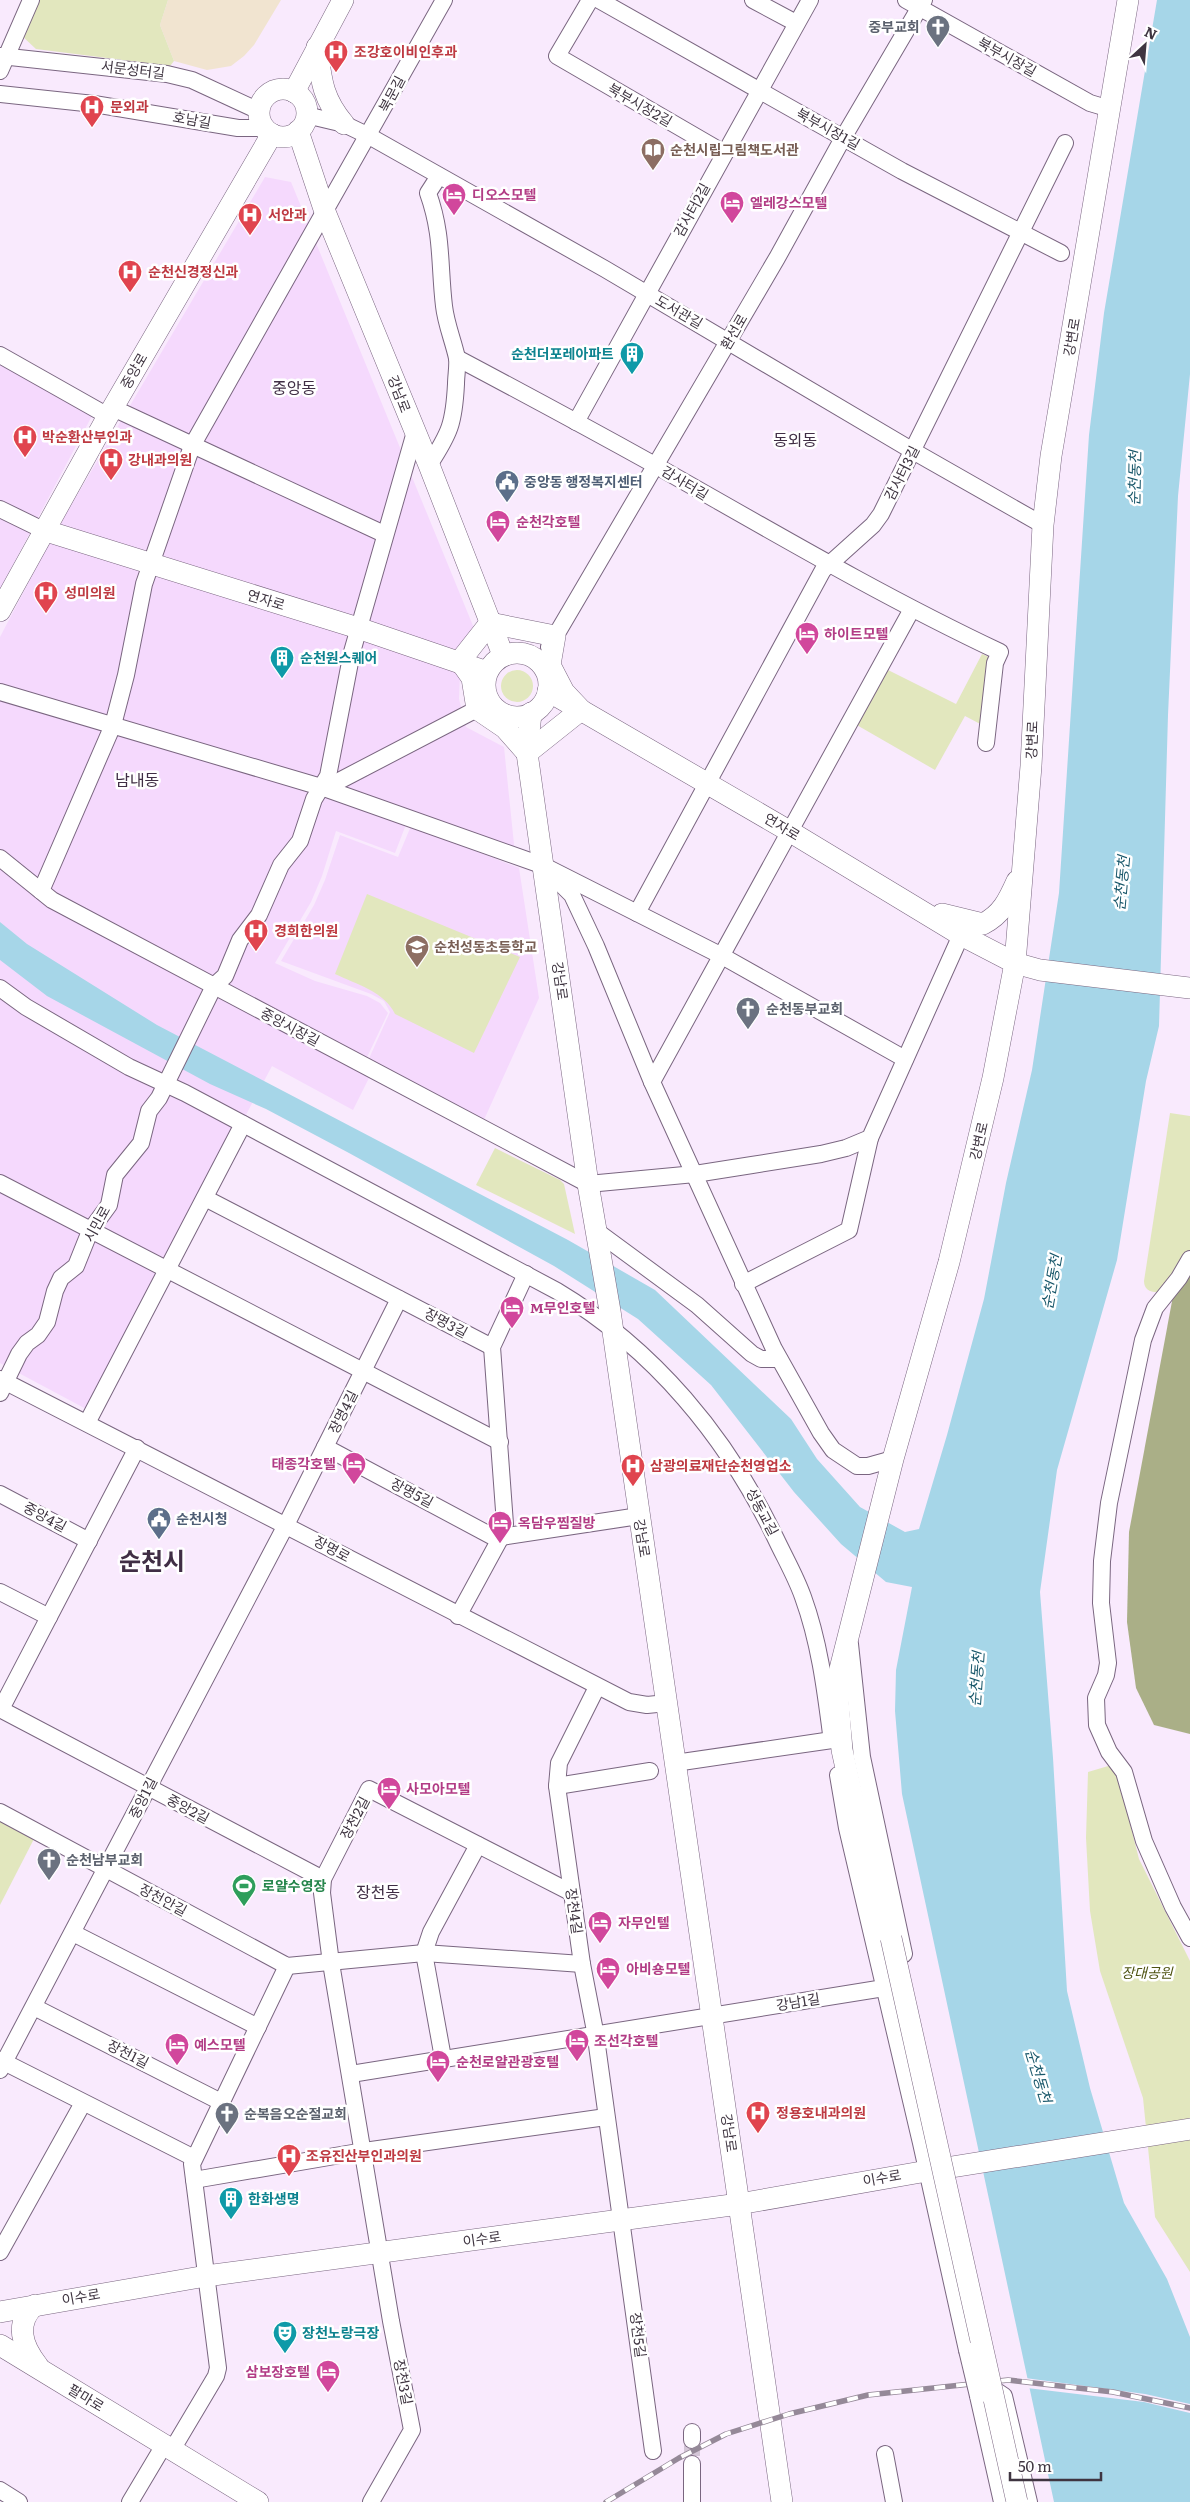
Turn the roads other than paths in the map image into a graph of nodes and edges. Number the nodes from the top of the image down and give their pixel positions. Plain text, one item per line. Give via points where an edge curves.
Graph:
1 (32, 0) edge
2 (343, 0) edge
3 (444, 0) edge
4 (590, 0) edge
5 (599, 0) edge
6 (753, 0) edge
7 (810, 0) edge
8 (1128, 0) edge
9 (917, 3) edge
10 (796, 23) junction
11 (317, 47) junction
12 (4, 55) edge
13 (0, 71) edge
14 (759, 90) junction
15 (294, 92) junction
16 (0, 94) edge
17 (1110, 109) junction
18 (302, 123) junction
19 (265, 124) junction
20 (344, 124) junction
21 (369, 136) junction
22 (843, 138) junction
23 (1065, 143) dead end
24 (724, 153) junction
25 (440, 176) junction
26 (325, 212) junction
27 (1020, 233) junction
28 (1061, 253) dead end
29 (646, 293) junction
30 (729, 341) junction
31 (0, 355) edge
32 (457, 358) junction
33 (110, 412) junction
34 (576, 422) junction
35 (414, 432) junction
36 (192, 446) junction
37 (913, 451) junction
38 (655, 465) junction
39 (429, 466) junction
40 (0, 509) edge
41 (1043, 526) junction
42 (43, 530) junction
43 (384, 534) junction
44 (828, 564) junction
45 (150, 565) junction
46 (912, 609) junction
47 (0, 611) edge
48 (490, 623) junction
49 (358, 628) junction
50 (555, 636) junction
51 (503, 655) junction
52 (460, 661) junction
53 (540, 662) junction
54 (487, 672) junction
55 (548, 691) junction
56 (0, 692) edge
57 (484, 707) junction
58 (581, 710) junction
59 (531, 713) junction
60 (113, 725) junction
61 (986, 743) dead end
62 (527, 753) junction
63 (706, 782) junction
64 (321, 787) junction
65 (789, 831) junction
66 (0, 858) edge
67 (544, 866) junction
68 (1023, 867) junction
69 (41, 892) junction
70 (910, 904) junction
71 (637, 913) junction
72 (961, 935) junction
73 (722, 956) junction
74 (1015, 963) junction
75 (214, 986) junction
76 (1187, 987) edge
77 (0, 988) edge
78 (905, 1059) junction
79 (167, 1080) junction
80 (652, 1082) junction
81 (243, 1124) junction
82 (870, 1138) junction
83 (695, 1174) junction
84 (0, 1183) edge
85 (588, 1184) junction
86 (205, 1198) junction
87 (90, 1231) junction
88 (597, 1239) junction
89 (1190, 1259) edge
90 (168, 1271) junction
91 (526, 1274) junction
92 (743, 1284) junction
93 (399, 1299) junction
94 (611, 1319) junction
95 (492, 1347) junction
96 (779, 1360) junction
97 (363, 1370) junction
98 (2, 1385) edge
99 (87, 1423) junction
100 (500, 1442) junction
101 (325, 1447) junction
102 (137, 1448) junction
103 (891, 1465) junction
104 (0, 1494) edge
105 (639, 1516) junction
106 (286, 1525) junction
107 (500, 1538) junction
108 (90, 1541) junction
109 (0, 1592) edge
110 (458, 1616) junction
111 (49, 1617) junction
112 (849, 1639) junction
113 (597, 1687) junction
114 (667, 1704) junction
115 (1, 1709) edge
116 (832, 1740) junction
117 (675, 1764) junction
118 (650, 1771) dead end
119 (846, 1775) junction
120 (557, 1786) junction
121 (148, 1788) junction
122 (0, 1812) edge
123 (478, 1845) junction
124 (106, 1870) junction
125 (323, 1879) junction
126 (572, 1893) junction
127 (73, 1933) junction
128 (1190, 1938) edge
129 (887, 1939) junction
130 (424, 1952) junction
131 (331, 1963) junction
132 (582, 1964) junction
133 (287, 1966) junction
134 (884, 1988) junction
135 (34, 2007) junction
136 (712, 2017) junction
137 (258, 2027) junction
138 (596, 2035) junction
139 (443, 2058) junction
140 (2, 2064) edge
141 (351, 2074) junction
142 (221, 2102) junction
143 (83, 2103) junction
144 (606, 2117) junction
145 (1184, 2133) edge
146 (364, 2151) junction
147 (194, 2158) junction
148 (957, 2166) junction
149 (927, 2170) junction
150 (194, 2180) junction
151 (739, 2204) junction
152 (622, 2220) junction
153 (0, 2252) edge
154 (381, 2253) junction
155 (206, 2276) junction
156 (35, 2305) junction
157 (0, 2312) edge
158 (0, 2345) edge
159 (967, 2350) junction
160 (0, 2358) edge
161 (41, 2370) junction
162 (978, 2396) junction
163 (168, 2448) junction
164 (652, 2451) dead end
165 (885, 2454) dead end
166 (692, 2464) tunnel mouth
167 (0, 2490) edge
168 (19, 2502) edge
169 (130, 2502) edge
170 (258, 2502) edge
171 (371, 2502) edge
172 (692, 2502) edge
173 (782, 2502) edge
174 (894, 2502) edge
175 (1002, 2502) edge
176 (1011, 2502) edge
177 (1017, 2502) edge
178 (1029, 2502) edge

1 - 12 street
2 - 11 main road
3 - 21 street, 북문길
4 - 24 street, 북부시장2길 via 557,56
5 - 14 street, 북부시장1길
6 - 10 street
7 - 10 street, 감사터2길
8 - 17 main road, 강변로
9 - 17 street, 북부시장길 via 1090,103
9 - 22 street, 환선로
10 - 14 street, 감사터2길
11 - 15 main road
11 - 20 main road via 325,97
12 - 13 street
12 - 19 street, 서문성터길 via 167,74 192,80
14 - 22 street, 북부시장1길
14 - 24 street, 감사터2길
15 - 18 main road via 305,106
15 - 19 main road via 275,90 267,95 261,102
16 - 19 street, 호남길 via 94,104 238,128
17 - 41 main road, 강변로 via 1051,456
18 - 19 main road via 290,136 281,137
18 - 20 street, 도서관길
18 - 26 main road, 강남로
19 - 33 main road, 중앙로
20 - 21 street, 도서관길
21 - 25 street, 도서관길
21 - 26 street, 북문길
22 - 27 street, 북부시장1길
22 - 30 street, 환선로
23 - 27 street, 감사터3길
24 - 29 street, 감사터2길
25 - 29 street, 도서관길
25 - 32 street via 428,193 440,239 444,305
26 - 35 main road, 강남로
26 - 36 street, 북문길
27 - 28 street, 북부시장1길
27 - 37 street, 감사터3길
29 - 30 street, 도서관길
29 - 34 street, 감사터2길
30 - 37 street, 도서관길
30 - 38 street, 환선로
31 - 33 street
32 - 34 street, 감사터길
32 - 39 street via 454,420
33 - 36 street
33 - 42 main road, 중앙로
34 - 38 street, 감사터길
35 - 39 main road, 강남로
35 - 43 street, 시민로
36 - 43 street
36 - 45 street, 북문길
37 - 41 street, 도서관길
37 - 44 street, 감사터3길 via 874,525
38 - 44 street, 감사터길
38 - 50 street, 환선로
39 - 48 main road, 강남로
40 - 42 street
41 - 68 main road, 강변로
42 - 45 main road, 연자로
42 - 47 main road, 중앙로
43 - 49 street, 시민로
44 - 46 street, 감사터길
44 - 63 street, 감사터3길
45 - 49 main road, 연자로
45 - 60 street, 북문길
46 - 61 street, 감사터길 via 1000,652 995,663
46 - 65 street
48 - 50 main road
48 - 51 main road, 강남로
48 - 52 main road
49 - 52 main road, 연자로
49 - 64 street, 시민로 via 328,776
50 - 53 street, 환선로
50 - 58 main road via 550,665 564,692
51 - 53 main road via 523,653
51 - 54 main road
52 - 54 main road, 연자로
52 - 57 main road via 472,678
53 - 55 main road via 546,671
54 - 57 main road
55 - 58 main road, 연자로
55 - 59 main road via 545,701
56 - 60 street
57 - 59 main road via 509,716
57 - 62 main road
57 - 64 street via 337,782
58 - 62 main road
58 - 63 main road, 연자로
59 - 62 main road, 강남로
60 - 64 street
60 - 69 street, 북문길
62 - 67 main road, 강남로
63 - 65 main road, 연자로
63 - 71 street, 감사터3길
64 - 67 street
64 - 75 street, 시민로 via 300,841 281,865 259,915 240,940 225,976
65 - 70 main road, 연자로
65 - 73 street
66 - 69 street, 중앙시장길
67 - 71 street
67 - 80 street via 572,895
67 - 85 main road, 강남로
68 - 70 main road via 1006,906 995,918 983,924
68 - 74 main road, 강변로
69 - 75 street, 중앙시장길
70 - 72 main road, 연자로
71 - 73 street
72 - 74 main road, 연자로
72 - 78 street
73 - 78 street
73 - 80 street
74 - 76 main road, 연자로 via 1040,970
74 - 103 main road, 강변로 via 993,1078 954,1244
75 - 79 street, 시민로
75 - 85 street, 중앙시장길
77 - 79 street, 성동교길 via 26,1006
78 - 82 street
79 - 81 street, 성동교길
79 - 87 street, 시민로 via 149,1110 141,1143 115,1175 109,1205
80 - 83 street
81 - 86 street
81 - 91 street, 성동교길
82 - 83 street via 821,1154
82 - 92 street via 849,1230
83 - 85 street
83 - 92 street
84 - 87 street
85 - 88 main road, 강남로
86 - 90 street
86 - 93 street, 장명3길
87 - 90 street
87 - 98 street, 시민로 via 76,1266 61,1278 47,1322 19,1354
88 - 94 main road, 강남로
88 - 96 street via 697,1306 752,1354 761,1359
89 - 128 street via 1155,1308 1143,1340 1109,1503 1100,1603 1108,1664 1096,1698 1097,1725 1109,1752 1124,1772 1144,1841
90 - 97 street
90 - 99 street
91 - 94 street, 성동교길
91 - 95 street
92 - 96 street
93 - 95 street, 장명3길
93 - 97 street, 장명4길
94 - 105 main road, 강남로
94 - 116 street, 성동교길 via 692,1405 734,1462 768,1522 802,1596 811,1624 824,1678
95 - 100 street
96 - 103 street via 833,1450 857,1466
97 - 100 street
97 - 101 street, 장명4길
98 - 99 street, 장명로
99 - 102 street, 장명로
100 - 107 street via 505,1513
101 - 106 street, 장명4길
101 - 107 street, 장명5길
102 - 106 street, 장명로
102 - 108 street, 중앙2길
103 - 112 main road, 강변로
104 - 108 street, 중앙4길
105 - 107 street
105 - 114 main road, 강남로
106 - 110 street, 장명로
106 - 121 street, 중앙1길
107 - 110 street
108 - 111 street, 중앙2길
109 - 111 street
110 - 113 street, 장명로
111 - 115 street, 중앙2길
112 - 119 main road via 840,1673 838,1700
112 - 129 main road via 847,1686 853,1755
112 - 148 street via 862,1757
113 - 114 street, 장명로 via 629,1702
113 - 120 street, 장천4길 via 562,1756
114 - 117 main road, 강남로
115 - 121 street, 중앙2길
116 - 117 street
116 - 119 street
116 - 134 street via 847,1828
117 - 136 main road, 강남로
118 - 120 street
119 - 129 main road
120 - 126 street, 장천4길
121 - 124 street, 중앙1길
121 - 125 street, 중앙2길
122 - 124 street, 장천안길
123 - 125 street, 장천2길 via 370,1789
123 - 126 street, 장천2길
123 - 130 street via 431,1932
124 - 127 street, 중앙1길
124 - 133 street, 장천안길
125 - 131 street, 장천2길
126 - 132 street, 장천4길
127 - 135 street, 중앙1길
127 - 137 street
129 - 176 main road via 905,2044 931,2144
129 - 177 main road, bridge
130 - 131 street
130 - 132 street
130 - 139 street
131 - 133 street
131 - 141 street, 장천2길
132 - 138 street, 장천4길
133 - 137 street
134 - 136 street, 강남1길
134 - 149 street
135 - 140 street, 중앙1길
135 - 142 street, 장천1길
136 - 138 street
136 - 151 main road, 강남로
137 - 142 street
138 - 139 street
138 - 144 street, 장천4길
139 - 141 street
140 - 143 street
141 - 146 street, 장천2길
142 - 147 street
143 - 147 street
143 - 153 street
144 - 146 street
144 - 152 street, 장천4길
145 - 148 main road, 이수로
146 - 150 street
146 - 154 street, 장천2길
147 - 150 street
148 - 149 main road, 이수로
148 - 159 street via 991,2351 973,2353
149 - 151 main road, 이수로
149 - 159 street
150 - 155 street
151 - 152 main road, 이수로
151 - 173 main road, 강남로
152 - 154 main road, 이수로
152 - 164 street, 장천5길
154 - 155 main road, 이수로
154 - 171 street, 장천3길 via 412,2430
155 - 156 main road, 이수로
155 - 163 street via 217,2373
156 - 157 main road, 이수로
156 - 161 main road via 26,2313 22,2328 24,2343
158 - 161 main road, 팔마로
159 - 162 street, bridge
160 - 161 main road
161 - 163 main road, 팔마로
162 - 175 street
162 - 178 street via 982,2391 998,2392 1004,2396
163 - 169 street
163 - 170 main road, 팔마로
165 - 174 street
166 - 172 street
167 - 168 street

